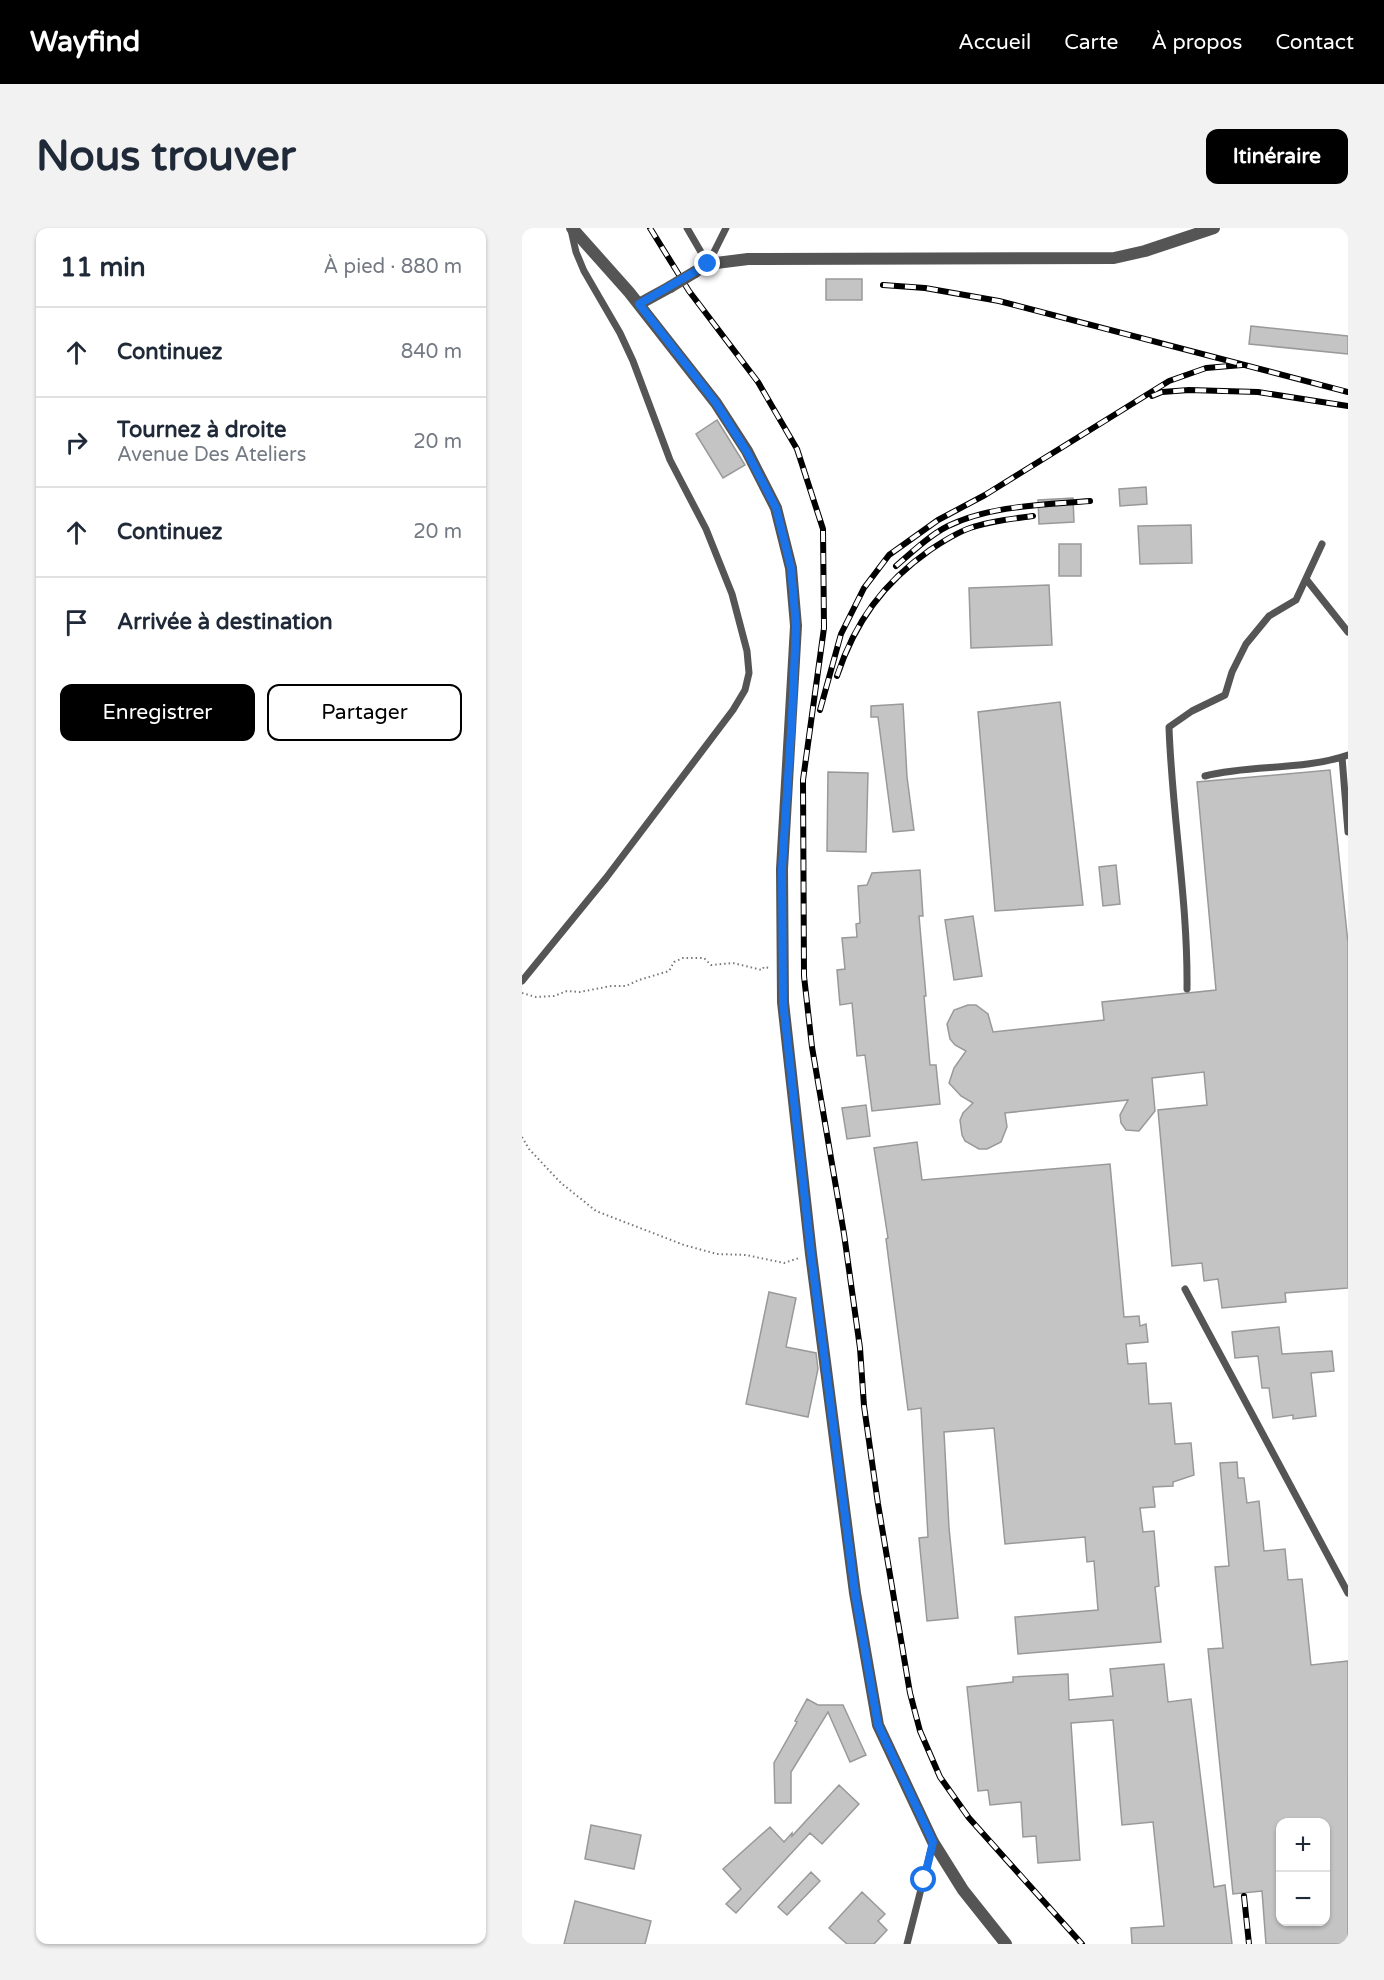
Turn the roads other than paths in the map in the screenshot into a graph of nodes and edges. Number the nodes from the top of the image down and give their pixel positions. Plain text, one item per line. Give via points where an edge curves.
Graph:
1 (571, 228) edge
2 (687, 228) edge
3 (726, 228) edge
4 (1214, 228) edge
5 (708, 264) junction
6 (639, 304) junction
7 (1322, 544) dead end
8 (1306, 579) junction
9 (1348, 632) edge
10 (1345, 756) edge
11 (1204, 776) dead end
12 (1348, 832) edge
13 (522, 981) edge
14 (1187, 989) dead end
15 (1185, 1289) dead end
16 (1348, 1593) edge
17 (933, 1842) junction
18 (908, 1944) edge
19 (1006, 1944) edge

1 - 6 street
1 - 13 lane via 584,272 620,333 670,460 720,558 742,629 749,672 745,690 733,711
2 - 5 lane
3 - 5 lane
4 - 5 street via 1114,258 748,259
5 - 6 street, bridge
6 - 17 street via 716,403 747,452 776,508 791,568 796,626 782,869 782,968 811,1254 855,1593 878,1725
7 - 8 lane
8 - 9 lane
8 - 14 lane via 1296,600 1269,616 1246,644 1225,695 1169,727 1186,919
10 - 11 lane via 1322,763 1227,770
10 - 12 lane
15 - 16 lane
17 - 18 lane
17 - 19 street via 963,1890

